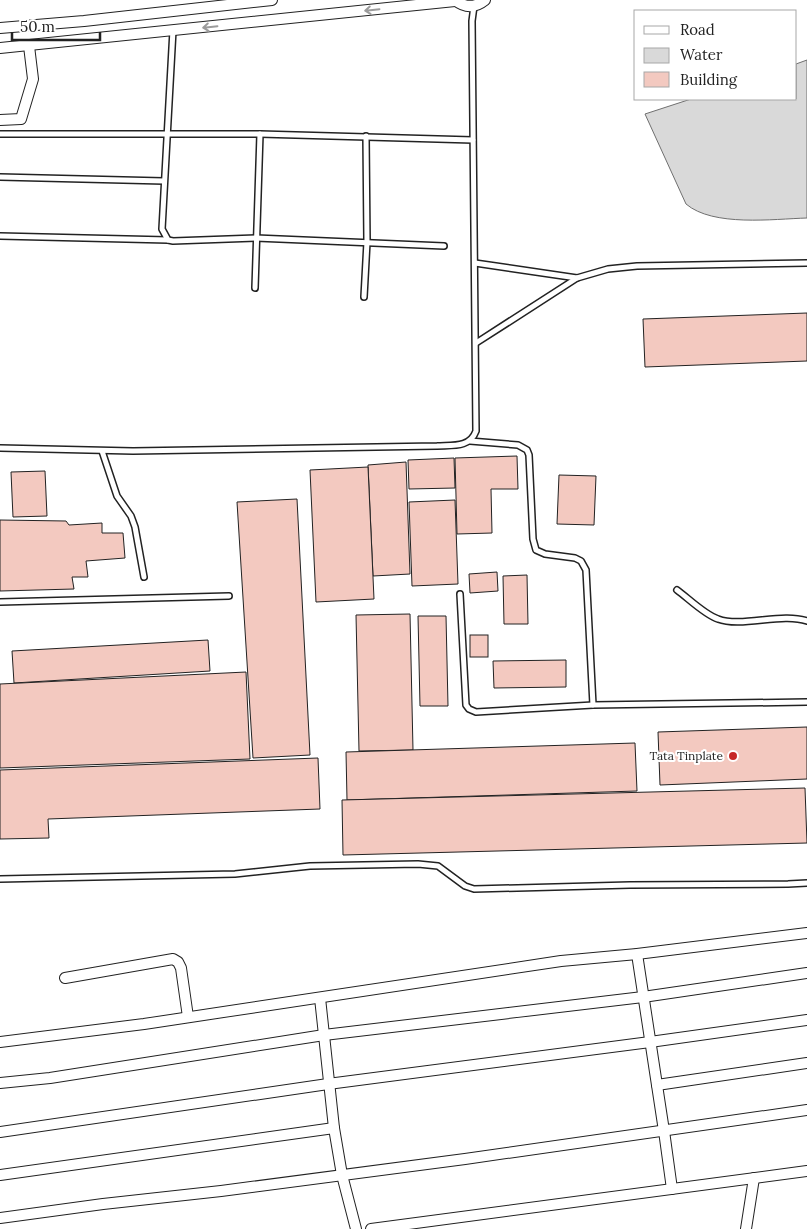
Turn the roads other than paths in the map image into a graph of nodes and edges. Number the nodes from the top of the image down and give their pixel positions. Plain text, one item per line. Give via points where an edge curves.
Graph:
1 (272, 0) edge
2 (455, 0) edge
3 (485, 0) edge
4 (231, 2) edge
5 (474, 6) junction
6 (0, 28) edge
7 (173, 30) junction
8 (30, 46) junction
9 (0, 48) edge
10 (0, 120) edge
11 (0, 134) edge
12 (166, 134) junction
13 (260, 134) junction
14 (366, 136) junction
15 (473, 140) junction
16 (0, 177) edge
17 (164, 181) junction
18 (0, 236) edge
19 (256, 238) junction
20 (168, 240) junction
21 (366, 242) junction
22 (444, 246) dead end
23 (475, 263) junction
24 (807, 263) edge
25 (577, 278) junction
26 (255, 288) dead end
27 (364, 297) dead end
28 (476, 343) junction
29 (470, 442) junction
30 (0, 448) edge
31 (102, 451) junction
32 (144, 577) dead end
33 (677, 590) dead end
34 (460, 594) dead end
35 (229, 596) dead end
36 (0, 602) edge
37 (807, 621) edge
38 (807, 702) edge
39 (593, 706) junction
40 (0, 879) edge
41 (807, 883) edge
42 (807, 933) edge
43 (636, 954) junction
44 (807, 973) edge
45 (65, 978) dead end
46 (643, 997) junction
47 (320, 998) junction
48 (188, 1017) junction
49 (807, 1020) edge
50 (324, 1034) junction
51 (0, 1042) edge
52 (650, 1042) junction
53 (807, 1063) edge
54 (0, 1083) edge
55 (328, 1084) junction
56 (657, 1085) junction
57 (807, 1110) edge
58 (334, 1128) junction
59 (664, 1131) junction
60 (0, 1132) edge
61 (807, 1171) edge
62 (342, 1174) junction
63 (0, 1175) edge
64 (754, 1178) junction
65 (672, 1189) junction
66 (0, 1218) edge
67 (356, 1229) edge
68 (371, 1229) edge
69 (746, 1229) edge

1 - 4 street
2 - 5 street via 461,5
2 -> 7 street
3 - 5 street
4 - 6 street
5 - 15 lane
7 - 8 street
7 - 12 lane
8 - 9 street
8 - 10 street via 34,80 22,120
11 - 12 lane
12 - 13 lane
12 - 17 lane
13 - 14 lane
13 - 19 lane
14 - 15 lane
14 - 21 lane
15 - 23 lane
16 - 17 lane
17 - 20 lane via 162,229
18 - 20 lane
19 - 20 lane
19 - 21 lane
19 - 26 lane
21 - 22 lane
21 - 27 lane
23 - 25 lane
23 - 28 lane
24 - 25 lane via 637,266 608,269
25 - 28 lane
28 - 29 lane via 476,431
29 - 31 lane via 437,446
29 - 39 lane via 518,445 527,450 536,550 575,558 584,565 588,586
30 - 31 lane
31 - 32 lane via 116,496 135,527
33 - 37 lane via 718,620 796,618
34 - 39 lane via 465,695 469,709 485,712
35 - 36 lane
38 - 39 lane
40 - 41 lane via 235,874 310,866 418,864 438,866 474,889
42 - 43 street
43 - 46 street
43 - 47 street via 561,961
44 - 46 street
45 - 48 street via 173,959 181,968
46 - 50 street
46 - 52 street
47 - 48 street
47 - 50 street
48 - 51 street
49 - 52 street
50 - 54 street via 50,1078
50 - 55 street
52 - 55 street
52 - 56 street
53 - 56 street
55 - 58 street
55 - 60 street
56 - 59 street
57 - 59 street
58 - 62 street
58 - 63 street
59 - 62 street
59 - 65 street
61 - 64 street
62 - 66 street
62 - 67 street
64 - 65 street
64 - 69 street
65 - 68 street

